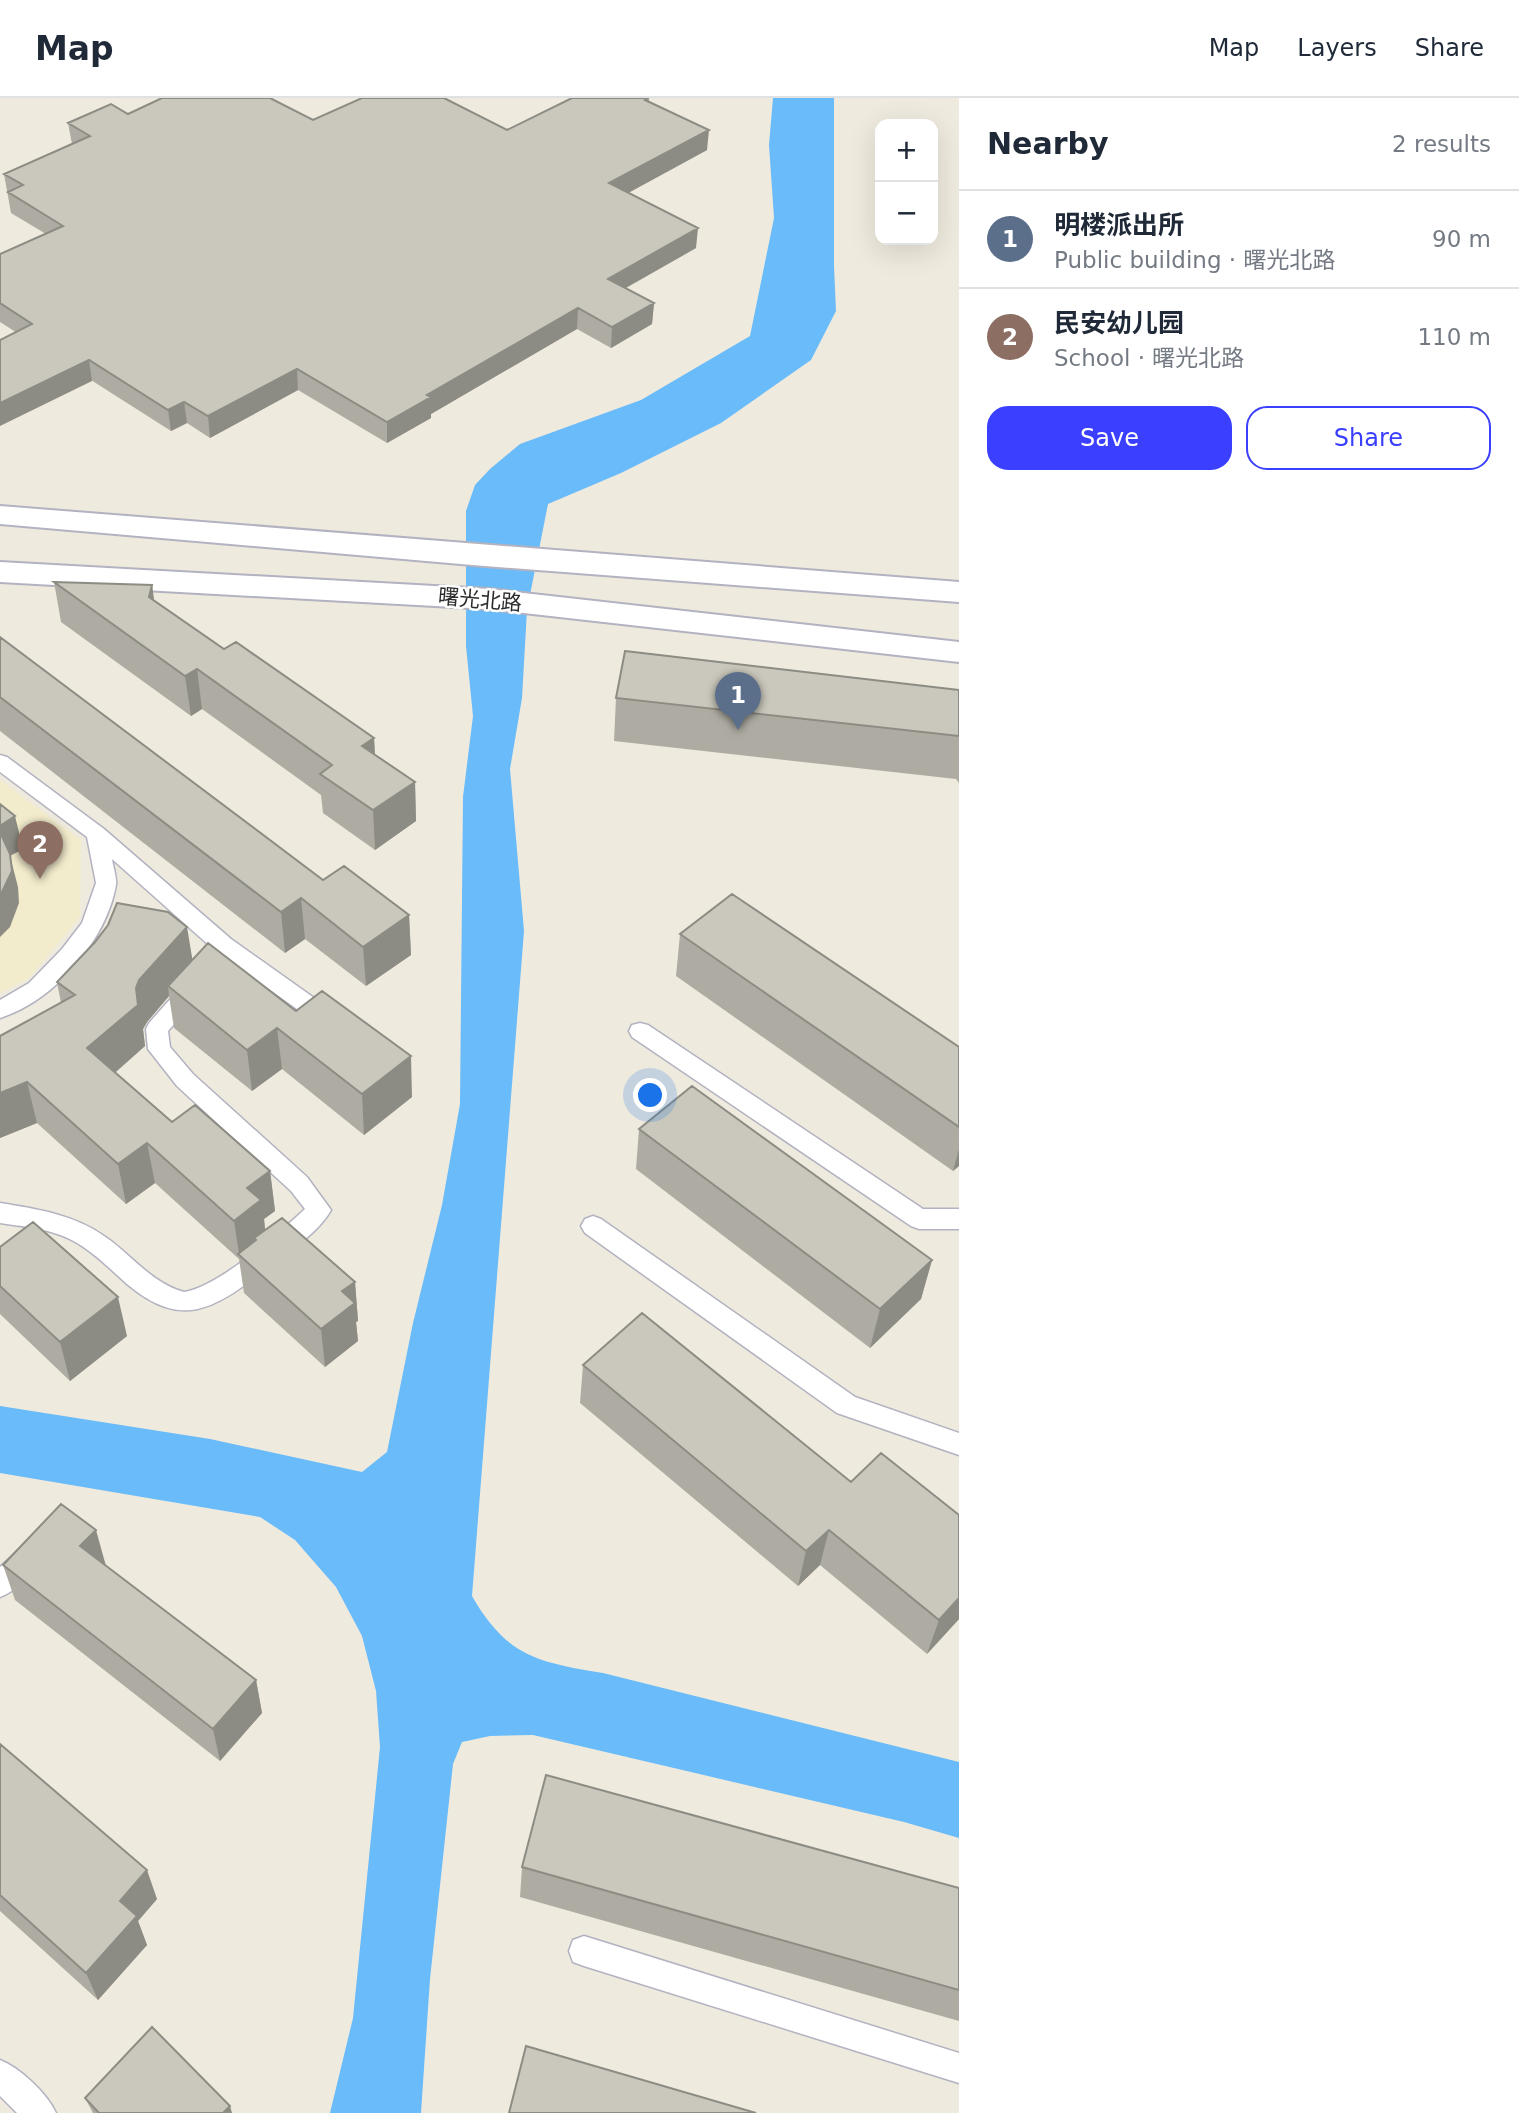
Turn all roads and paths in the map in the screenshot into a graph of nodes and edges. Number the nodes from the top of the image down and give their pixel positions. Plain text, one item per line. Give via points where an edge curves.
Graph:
1 (0, 514) edge
2 (0, 572) edge
3 (959, 592) edge
4 (959, 652) edge
5 (0, 762) edge
6 (97, 834) junction
7 (223, 945) junction
8 (0, 1010) edge
9 (640, 1031) dead end
10 (347, 1033) edge
11 (0, 1213) edge
12 (959, 1219) edge
13 (593, 1226) dead end
14 (959, 1444) edge
15 (47, 1540) edge
16 (0, 1586) edge
17 (584, 1951) dead end
18 (959, 2068) edge
19 (0, 2075) edge
20 (40, 2113) edge

1 - 3 main road, 曙光北路
2 - 4 main road, 曙光北路 via 489,599
5 - 6 lane
6 - 7 lane
6 - 8 lane via 106,883 92,925 37,989
7 - 10 lane
7 - 11 lane via 204,976 157,1029 159,1049 185,1080 299,1184 319,1210 301,1229 208,1298 186,1303 156,1292 95,1242 57,1222
9 - 12 lane via 919,1219
13 - 14 lane via 846,1405
15 - 16 lane
17 - 18 lane
19 - 20 lane

